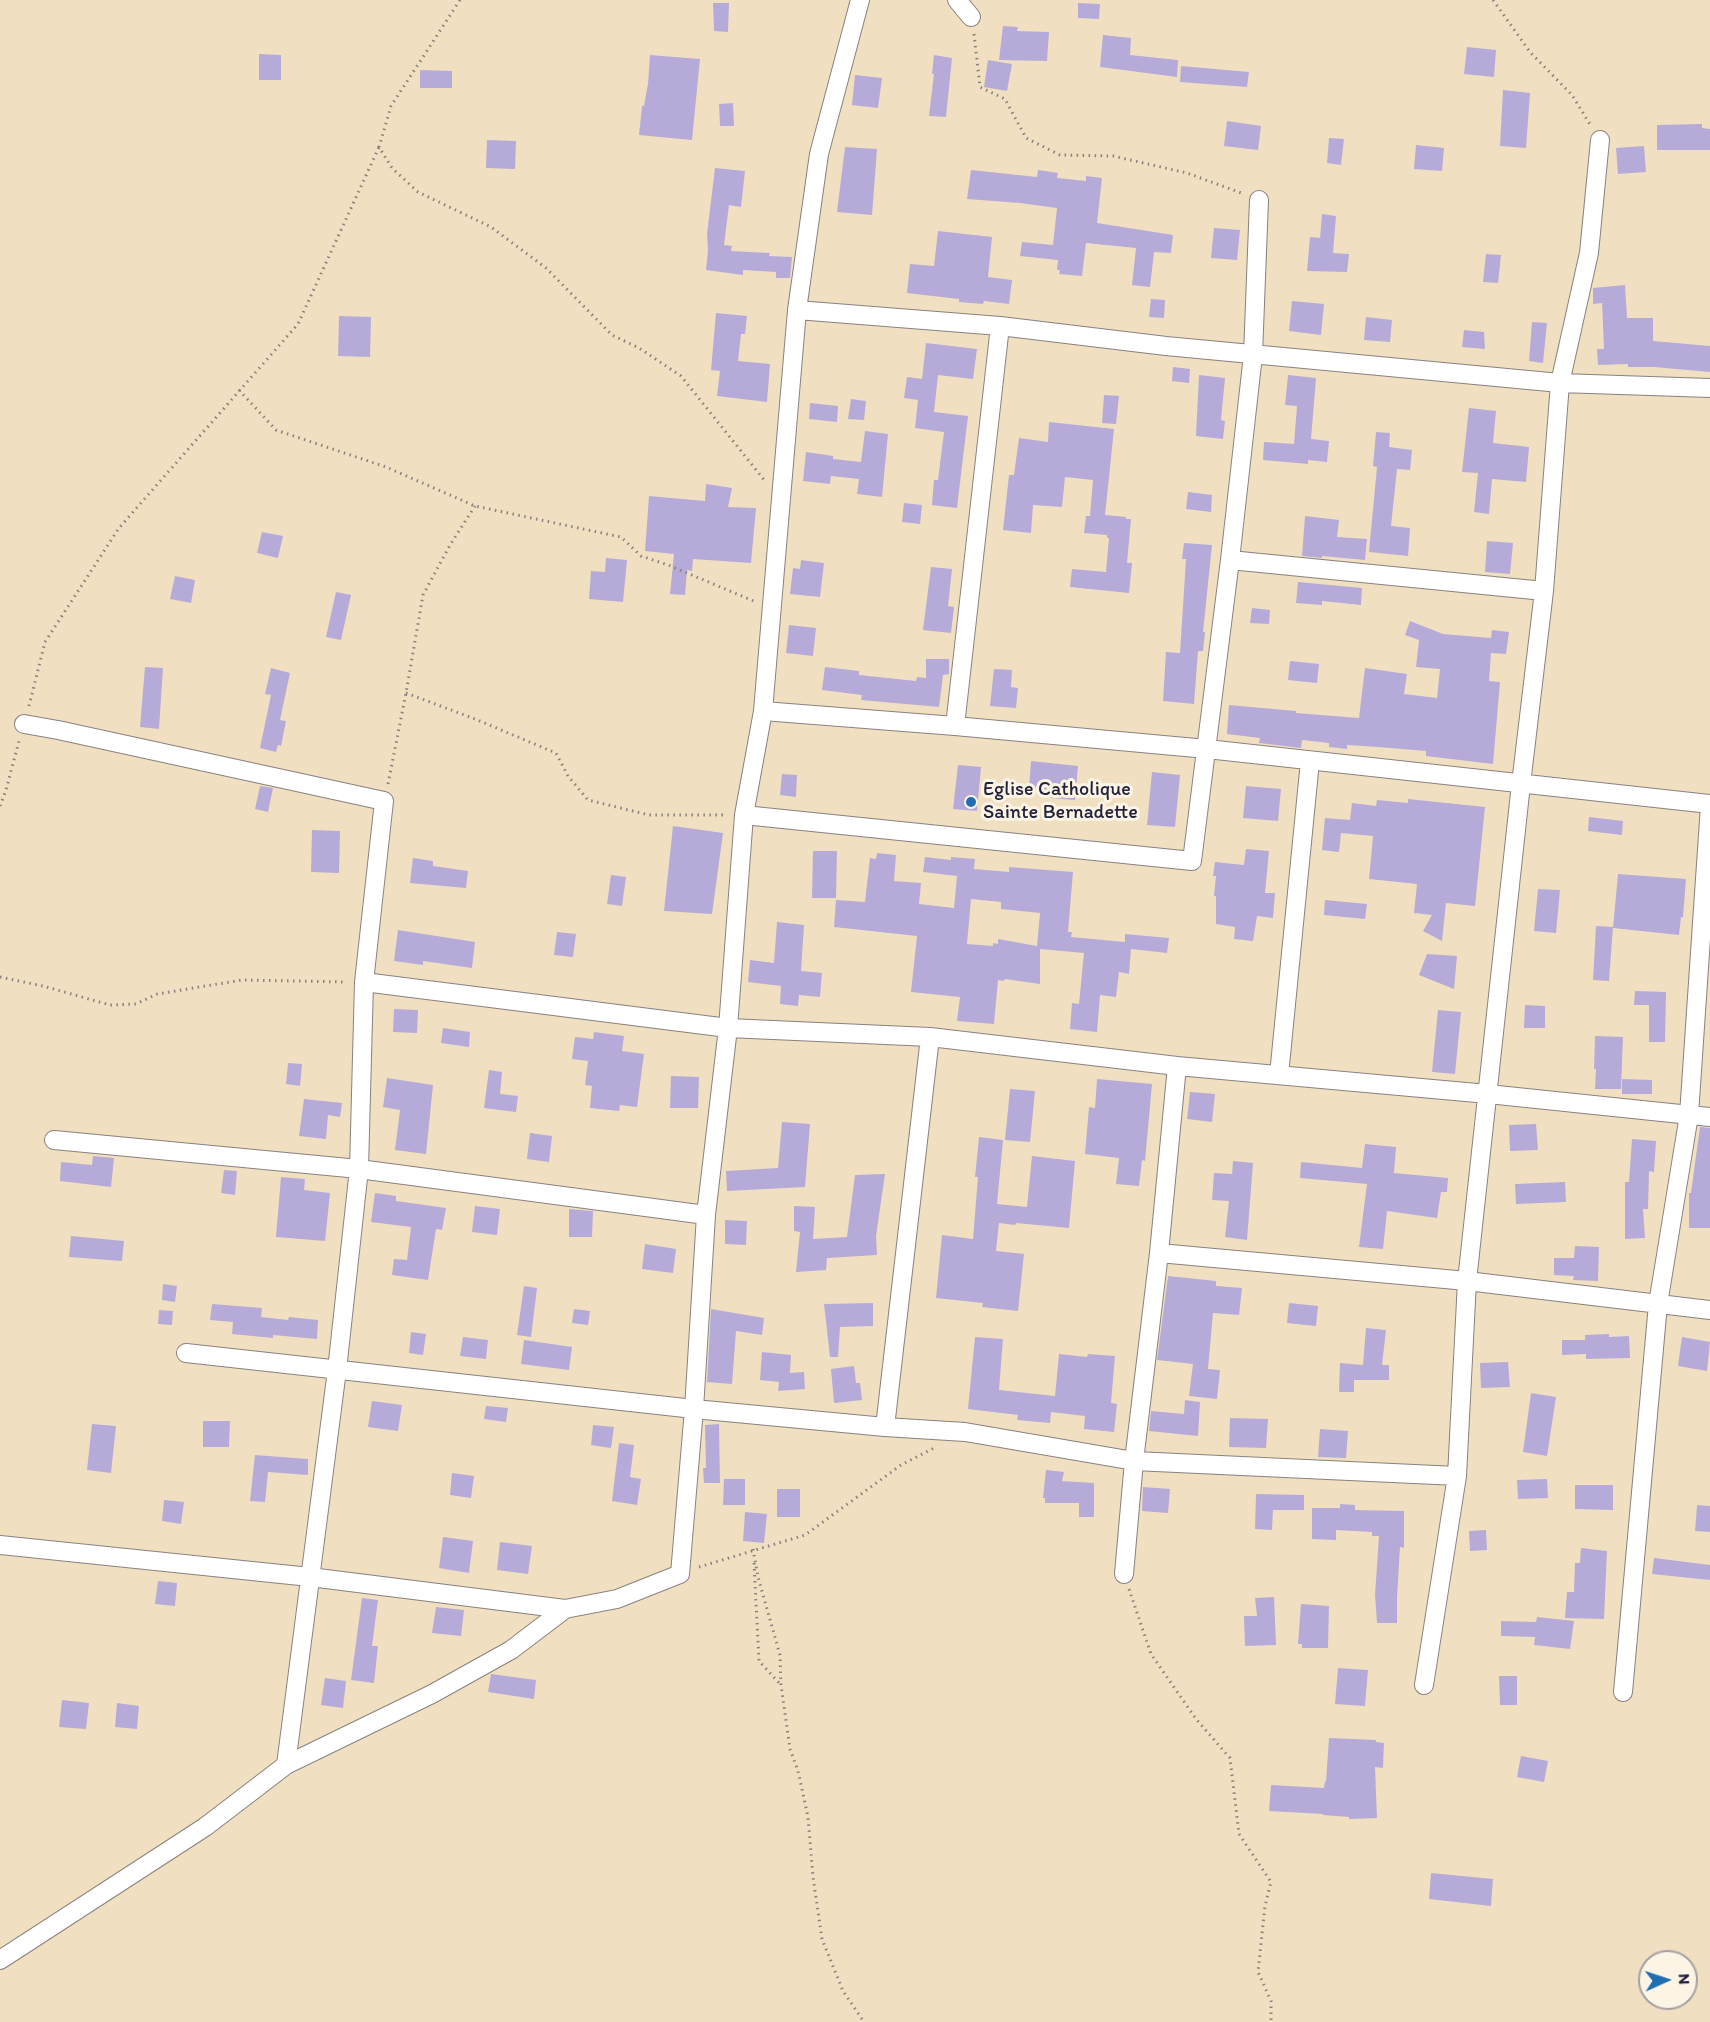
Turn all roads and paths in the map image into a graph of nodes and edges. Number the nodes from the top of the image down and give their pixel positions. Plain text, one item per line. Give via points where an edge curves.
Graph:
1 (460, 0) edge
2 (860, 0) edge
3 (957, 0) edge
4 (1493, 0) edge
5 (971, 17) joint
6 (1600, 140) joint
7 (379, 147) junction
8 (1259, 200) joint
9 (797, 310) junction
10 (1000, 326) junction
11 (1252, 355) junction
12 (1560, 383) junction
13 (1710, 388) edge
14 (239, 390) junction
15 (780, 501) junction
16 (475, 506) junction
17 (1230, 560) junction
18 (1544, 591) junction
19 (772, 607) junction
20 (406, 693) junction
21 (763, 711) junction
22 (24, 724) junction
23 (955, 726) junction
24 (1207, 749) junction
25 (1310, 761) junction
26 (1521, 784) junction
27 (384, 801) junction
28 (1710, 805) edge
29 (0, 806) edge
30 (744, 815) junction
31 (0, 977) edge
32 (364, 982) junction
33 (1703, 1004) edge
34 (728, 1028) junction
35 (930, 1037) junction
36 (1177, 1066) junction
37 (1279, 1075) junction
38 (1488, 1094) junction
39 (1689, 1115) junction
40 (1710, 1117) edge
41 (54, 1140) dead end
42 (359, 1169) junction
43 (706, 1215) junction
44 (1159, 1253) junction
45 (1467, 1281) junction
46 (1658, 1304) junction
47 (1710, 1310) edge
48 (186, 1353) dead end
49 (337, 1370) junction
50 (694, 1409) junction
51 (885, 1427) junction
52 (965, 1432) junction
53 (1134, 1461) junction
54 (1457, 1476) junction
55 (0, 1545) edge
56 (753, 1549) junction
57 (680, 1574) junction
58 (1124, 1574) joint
59 (310, 1577) junction
60 (565, 1609) junction
61 (781, 1685) junction
62 (1424, 1685) dead end
63 (1623, 1692) dead end
64 (286, 1765) junction
65 (0, 1960) edge
66 (864, 2022) edge
67 (1271, 2022) edge

1 - 7 path via 391,106
2 - 9 street via 819,154
3 - 5 street
4 - 6 path via 1530,52 1572,95
5 - 8 path via 980,87 1005,99 1026,138 1060,155 1113,156 1187,173
6 - 12 street via 1589,253
7 - 14 path via 298,324
7 - 15 path via 392,168 418,192 491,227 546,268 612,335 681,376
8 - 11 street
9 - 10 street
9 - 15 street
10 - 11 street
10 - 23 street
11 - 12 street
11 - 17 street
12 - 13 street
12 - 18 street
14 - 16 path via 276,430 386,467
14 - 22 path via 119,528 45,642
15 - 19 street
16 - 19 path via 621,537 641,556
16 - 20 path via 423,595
17 - 18 street
17 - 24 street
18 - 26 street
19 - 21 street
20 - 27 path
20 - 30 path via 556,753 568,776 588,800 649,815
21 - 23 street
21 - 30 street
22 - 27 street
22 - 29 path
23 - 24 street
24 - 25 street
24 - 30 street via 1192,861
25 - 26 street
25 - 37 street
26 - 28 street
26 - 38 street
27 - 32 street
28 - 33 street
30 - 34 street
31 - 32 path via 111,1005 136,1005 157,994 242,980
32 - 34 street
32 - 42 street
33 - 39 street
34 - 35 street
34 - 43 street
35 - 36 street
35 - 51 street
36 - 37 street
36 - 44 street
37 - 38 street
38 - 39 street
38 - 45 street
39 - 40 street
39 - 46 street
41 - 42 street
42 - 43 street
42 - 49 street
43 - 50 street
44 - 45 street
44 - 53 street
45 - 46 street
45 - 54 street
46 - 47 street
46 - 63 street
48 - 49 street
49 - 50 street
49 - 59 street
50 - 51 street
50 - 57 street
51 - 52 street
52 - 53 street
52 - 56 path via 901,1465 805,1535
53 - 54 street
53 - 58 street
54 - 62 street
55 - 59 street
56 - 57 path
56 - 61 path via 780,1654
56 - 61 path via 759,1661
57 - 60 street via 616,1599
58 - 67 path via 1151,1654 1196,1719 1230,1758 1239,1834 1271,1882 1258,1972 1271,2001
59 - 60 street
59 - 64 street
60 - 64 street via 511,1650 432,1694
61 - 66 path via 790,1749 808,1816 822,1939 843,1991
64 - 65 street via 205,1827

